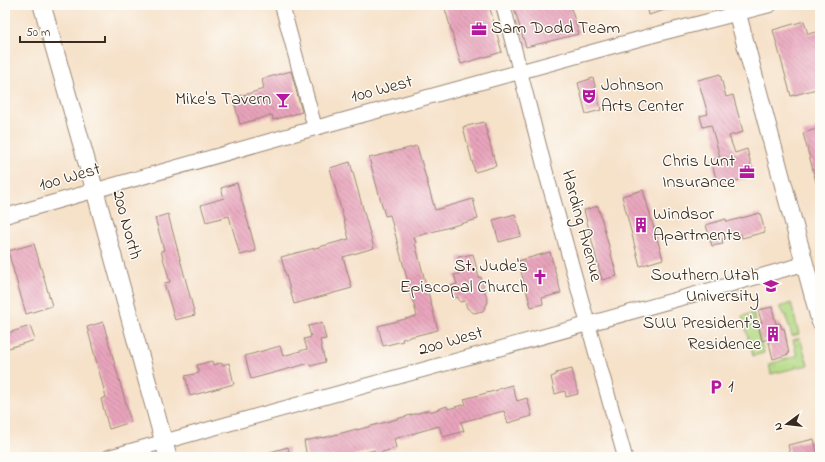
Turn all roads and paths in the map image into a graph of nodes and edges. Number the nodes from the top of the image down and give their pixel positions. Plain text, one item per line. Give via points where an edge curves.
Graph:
1 (42, 5) edge
2 (282, 5) edge
3 (503, 5) edge
4 (770, 5) edge
5 (736, 9) edge
6 (520, 72) junction
7 (314, 128) junction
8 (96, 191) junction
9 (5, 216) edge
10 (804, 264) junction
11 (820, 321) edge
12 (588, 323) junction
13 (166, 449) edge
14 (109, 457) edge
15 (625, 457) edge

1 - 8 main road, 200 North
2 - 7 street
3 - 6 street, Harding Avenue
4 - 5 street, 100 West
5 - 6 street, 100 West
5 - 10 main road
6 - 7 street, 100 West
6 - 12 street, Harding Avenue
7 - 8 street, 100 West
8 - 9 street, 100 West
8 - 13 main road, 200 North
10 - 11 main road
10 - 12 street, 200 West
12 - 13 street, 200 West
12 - 15 street, Harding Avenue
13 - 14 street, 200 West

